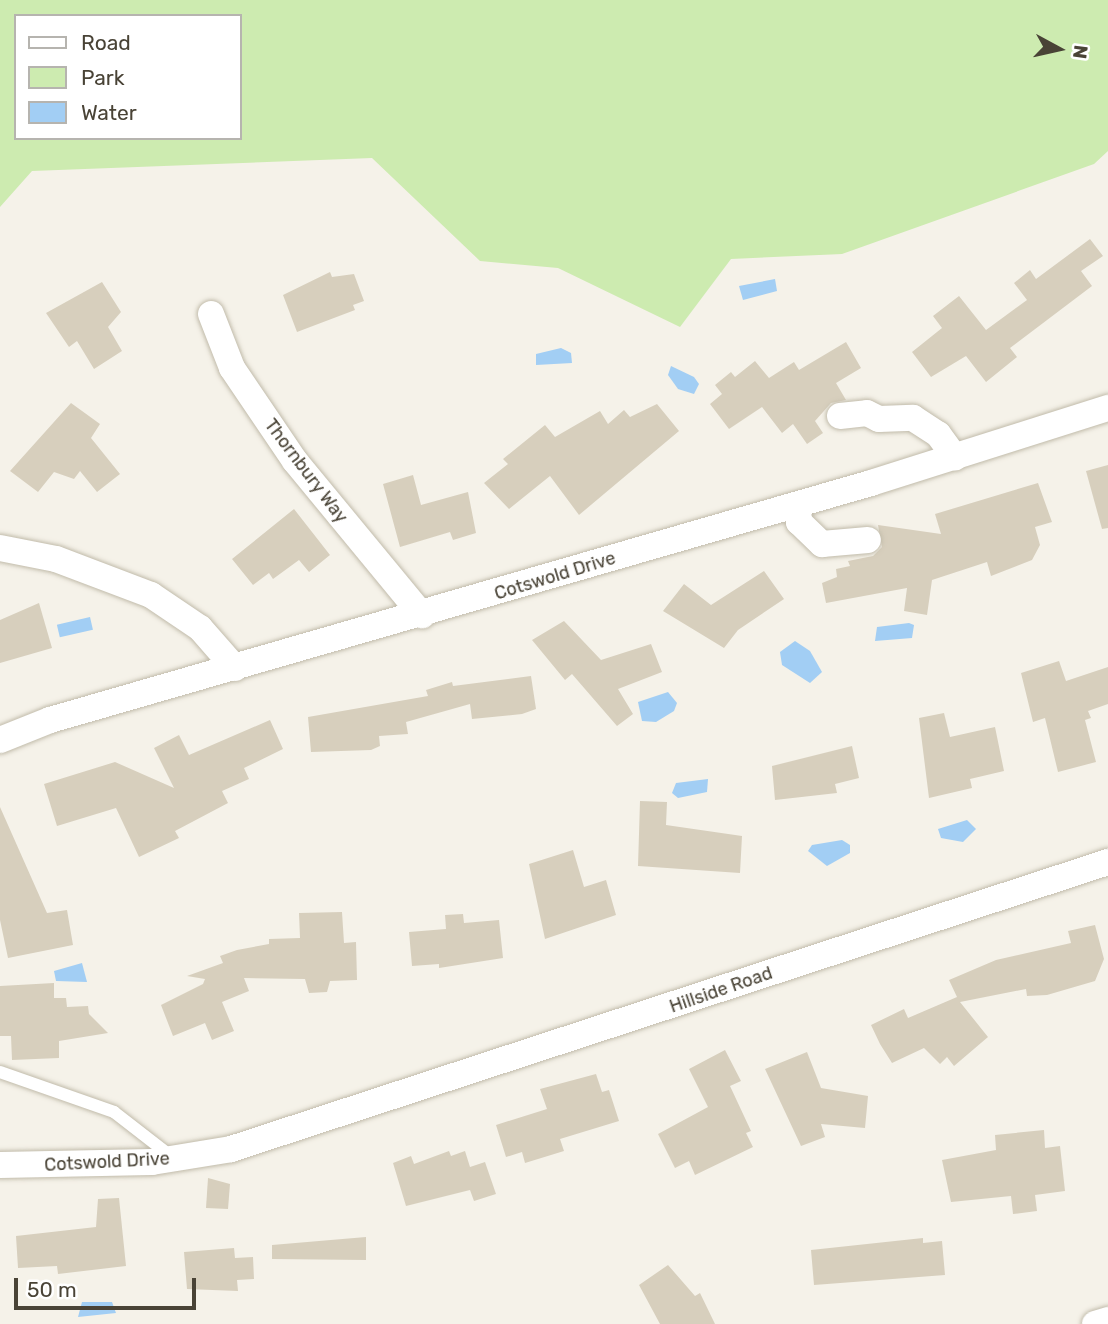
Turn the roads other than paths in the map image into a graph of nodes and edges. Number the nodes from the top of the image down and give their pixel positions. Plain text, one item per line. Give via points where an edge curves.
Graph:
1 (211, 314) dead end
2 (1108, 408) edge
3 (840, 416) dead end
4 (955, 457) junction
5 (798, 505) junction
6 (868, 540) dead end
7 (0, 548) edge
8 (422, 615) junction
9 (235, 668) junction
10 (0, 740) edge
11 (1108, 862) edge
12 (0, 1072) edge
13 (334, 1118) joint
14 (174, 1160) junction
15 (0, 1165) edge
16 (1108, 1320) edge
17 (1095, 1324) edge

1 - 8 street, Thornbury Way via 232,368 295,461
2 - 4 street, Cotswold Drive
3 - 4 street via 867,413 879,419 913,418 938,434
4 - 5 street, Cotswold Drive
5 - 6 street via 799,522 822,544
5 - 8 street, Cotswold Drive
7 - 9 street via 56,559 151,595 200,628
8 - 9 street, Cotswold Drive
9 - 10 street, Cotswold Drive via 50,720
11 - 13 street, Hillside Road
12 - 14 lane via 114,1112
13 - 14 street, Cotswold Drive via 231,1149
14 - 15 street, Cotswold Drive
16 - 17 street

